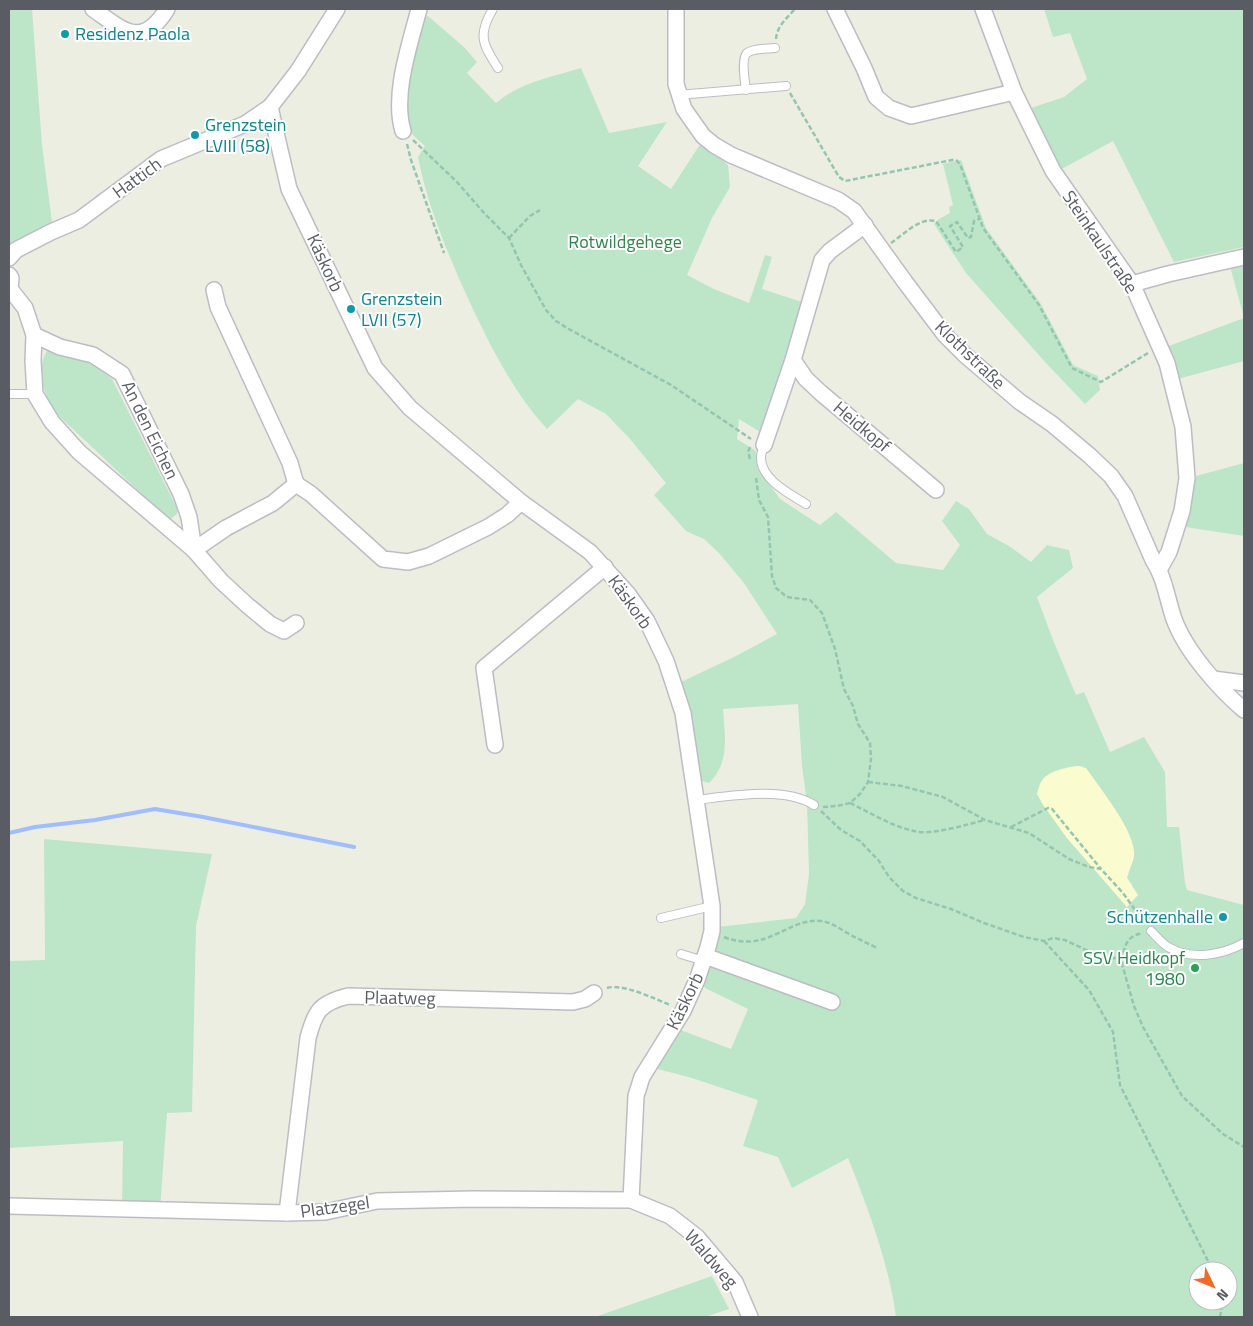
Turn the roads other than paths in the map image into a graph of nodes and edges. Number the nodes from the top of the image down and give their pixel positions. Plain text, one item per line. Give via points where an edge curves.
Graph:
1 (93, 9) edge
2 (167, 9) edge
3 (337, 9) edge
4 (419, 9) edge
5 (493, 9) edge
6 (676, 9) edge
7 (835, 9) edge
8 (983, 9) edge
9 (776, 48) road end
10 (498, 68) dead end
11 (786, 86) road end
12 (746, 90) junction
13 (1014, 92) junction
14 (678, 95) junction
15 (270, 107) junction
16 (403, 130) road end
17 (864, 225) junction
18 (1244, 257) edge
19 (9, 258) edge
20 (1132, 284) junction
21 (9, 285) edge
22 (214, 290) dead end
23 (34, 335) junction
24 (793, 360) junction
25 (9, 394) edge
26 (35, 394) junction
27 (758, 442) joint
28 (296, 484) junction
29 (936, 490) dead end
30 (521, 502) junction
31 (806, 504) dead end
32 (194, 550) junction
33 (605, 568) junction
34 (1159, 570) junction
35 (296, 623) dead end
36 (1213, 679) junction
37 (1244, 683) edge
38 (1244, 710) edge
39 (495, 745) dead end
40 (696, 800) junction
41 (814, 805) road end
42 (712, 906) junction
43 (661, 918) dead end
44 (1150, 931) road end
45 (1244, 943) edge
46 (681, 954) dead end
47 (704, 959) junction
48 (594, 993) road end
49 (832, 1002) dead end
50 (631, 1200) junction
51 (9, 1206) edge
52 (287, 1213) junction
53 (750, 1317) edge

1 - 2 street via 126,32 133,33 154,26
3 - 15 street, Hattich via 298,71
4 - 16 street via 404,72 400,121
5 - 10 lane via 483,36 485,48
6 - 14 street, Klothstraße
7 - 13 street via 876,97 889,108 911,116
8 - 13 street, Steinkaulstraße
9 - 12 lane via 747,53 744,58
11 - 12 lane
12 - 14 lane
13 - 20 street, Steinkaulstraße via 1053,171
14 - 17 street, Klothstraße via 703,136 714,145 838,200 854,211
15 - 19 street, Hattich via 244,124 161,159 79,220 16,250
15 - 30 street, Käskorb via 289,189 375,368 410,408
17 - 24 street via 822,260
17 - 34 street, Klothstraße via 929,315 965,355 1111,476 1125,496
18 - 20 street
20 - 34 street, Steinkaulstraße via 1167,363 1182,427 1187,478 1182,511 1169,552
21 - 23 street via 25,308
22 - 28 street via 218,307 290,462
23 - 26 street
23 - 32 street, An den Eichen via 60,347 93,355 122,374 181,494
24 - 27 street
24 - 29 street, Heidkopf via 821,393
25 - 26 lane
26 - 32 street via 52,422 79,452
27 - 31 lane via 762,467 771,480
28 - 30 street via 384,560 408,562 429,556 488,527
28 - 32 street via 273,503 226,528
30 - 33 street, Käskorb via 590,552
32 - 35 street via 221,581 270,624 284,631
33 - 39 street via 484,668
33 - 40 street, Käskorb via 646,621 666,660 683,713
34 - 36 street, Klothstraße via 1175,621 1193,654
36 - 37 street
36 - 38 street, Klothstraße
40 - 41 lane via 786,796
40 - 42 street, Käskorb
42 - 43 lane
42 - 47 street, Käskorb via 712,931
44 - 45 lane via 1168,947 1200,956
46 - 47 lane
47 - 49 street
47 - 50 street, Käskorb via 683,1011 642,1077 636,1096
48 - 52 street, Plaatweg via 572,1002 348,996 322,1007 314,1018 308,1038
50 - 52 street, Platzegel via 377,1201 325,1212
50 - 53 street, Waldweg via 670,1216 697,1237 734,1282
51 - 52 street, Platzegel

